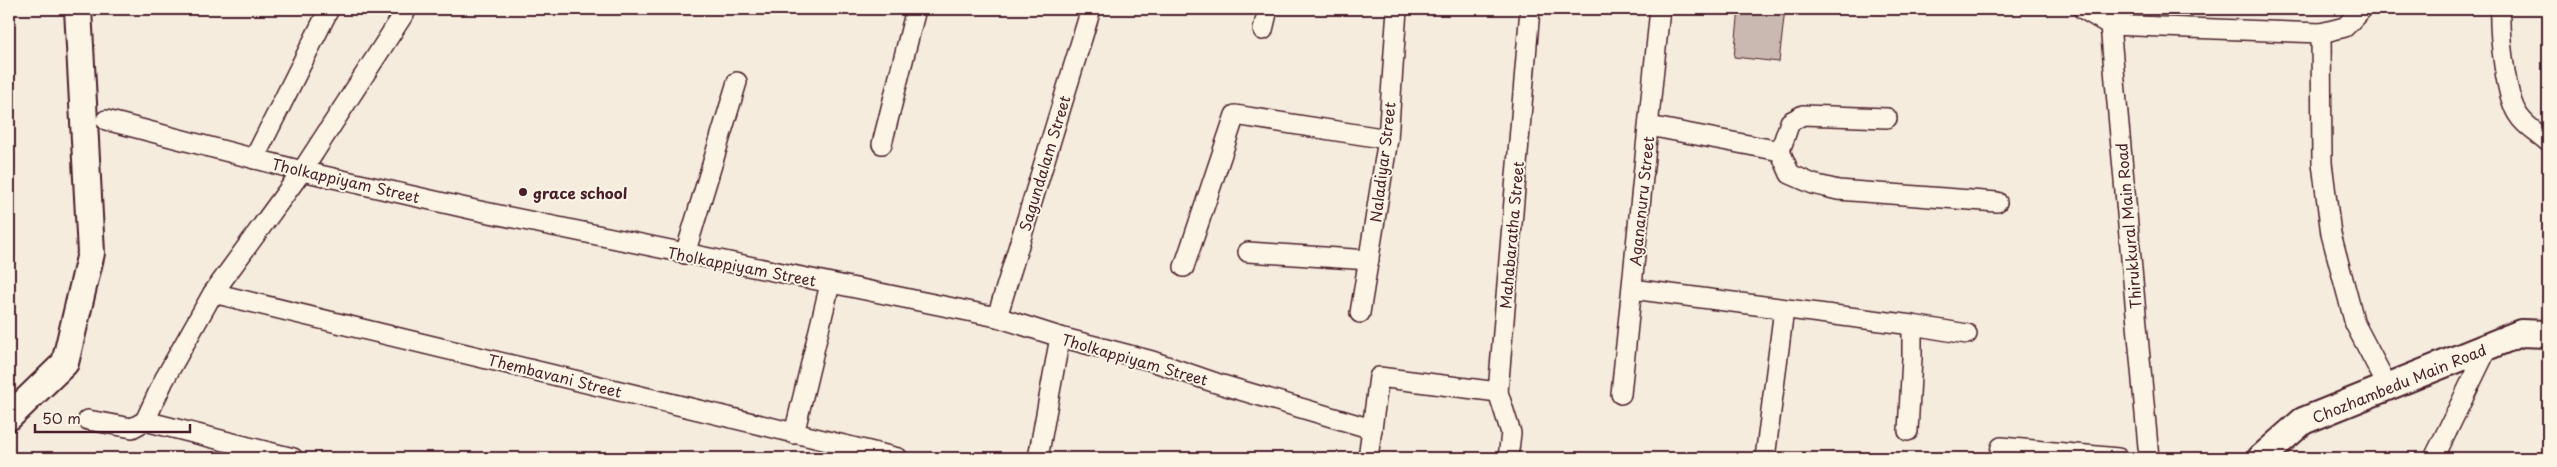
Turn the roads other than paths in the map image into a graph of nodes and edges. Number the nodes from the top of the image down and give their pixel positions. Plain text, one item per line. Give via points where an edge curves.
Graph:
1 (78, 9) edge
2 (329, 9) edge
3 (408, 9) edge
4 (916, 9) edge
5 (1092, 9) edge
6 (1268, 9) edge
7 (1397, 9) edge
8 (1530, 9) edge
9 (1660, 9) edge
10 (2083, 9) edge
11 (2362, 9) edge
12 (2500, 9) edge
13 (2110, 25) junction
14 (1263, 30) dead end
15 (2322, 33) junction
16 (737, 82) dead end
17 (1887, 118) dead end
18 (106, 120) dead end
19 (1648, 126) junction
20 (1388, 139) junction
21 (2548, 142) edge
22 (882, 144) dead end
23 (1780, 151) junction
24 (254, 159) junction
25 (302, 171) junction
26 (1997, 202) dead end
27 (1248, 252) dead end
28 (684, 254) junction
29 (1369, 260) junction
30 (1184, 267) dead end
31 (830, 284) junction
32 (1632, 289) junction
33 (213, 293) junction
34 (1784, 309) junction
35 (1360, 314) dead end
36 (997, 317) junction
37 (1912, 325) junction
38 (1967, 334) dead end
39 (2548, 334) edge
40 (1060, 337) junction
41 (2488, 347) junction
42 (2388, 387) junction
43 (1498, 392) junction
44 (1622, 394) dead end
45 (9, 417) edge
46 (88, 420) dead end
47 (145, 421) junction
48 (1372, 429) junction
49 (1908, 431) dead end
50 (794, 434) junction
51 (293, 458) edge
52 (898, 458) edge
53 (1038, 458) edge
54 (1368, 458) edge
55 (1508, 458) edge
56 (1765, 458) edge
57 (1999, 458) edge
58 (2118, 458) edge
59 (2149, 458) edge
60 (2261, 458) edge
61 (2434, 458) edge

1 - 45 street via 90,253 65,363
2 - 24 street
3 - 25 street
4 - 22 street
5 - 36 street, Sagundalam Street
6 - 14 street
7 - 20 street, Naladiyar Street
8 - 43 street, Mahabaratha Street
9 - 19 street, Agananuru Street
10 - 13 street
11 - 15 street via 2345,27
12 - 21 street via 2499,35 2518,116
13 - 15 street
13 - 59 street, Thirukkural Main Road
15 - 42 street via 2322,163 2330,234 2354,324
16 - 28 street
17 - 23 street via 1803,115 1790,122
18 - 24 street, Tholkappiyam Street
19 - 23 street
19 - 32 street, Agananuru Street
20 - 29 street, Naladiyar Street
20 - 30 street via 1235,115
23 - 26 street via 1790,174 1838,190
24 - 25 street, Tholkappiyam Street
25 - 28 street, Tholkappiyam Street
25 - 33 street
27 - 29 street
28 - 31 street, Tholkappiyam Street
29 - 35 street, Naladiyar Street
31 - 36 street, Tholkappiyam Street
31 - 50 street
32 - 34 street
32 - 44 street, Agananuru Street
33 - 47 street
33 - 50 street, Thembavani Street
34 - 37 street
34 - 56 street
36 - 40 street, Tholkappiyam Street
37 - 38 street
37 - 49 street
39 - 41 street, Chozhambedu Main Road via 2521,333
40 - 48 street, Tholkappiyam Street via 1152,361
40 - 53 street
41 - 42 street, Chozhambedu Main Road
41 - 61 street
42 - 60 street, Chozhambedu Main Road via 2303,421
43 - 48 street via 1379,377
43 - 55 street, Mahabaratha Street via 1511,433
46 - 47 street via 132,428
47 - 51 street
48 - 54 street
50 - 52 street, Thembavani Street
57 - 58 street via 2001,448

